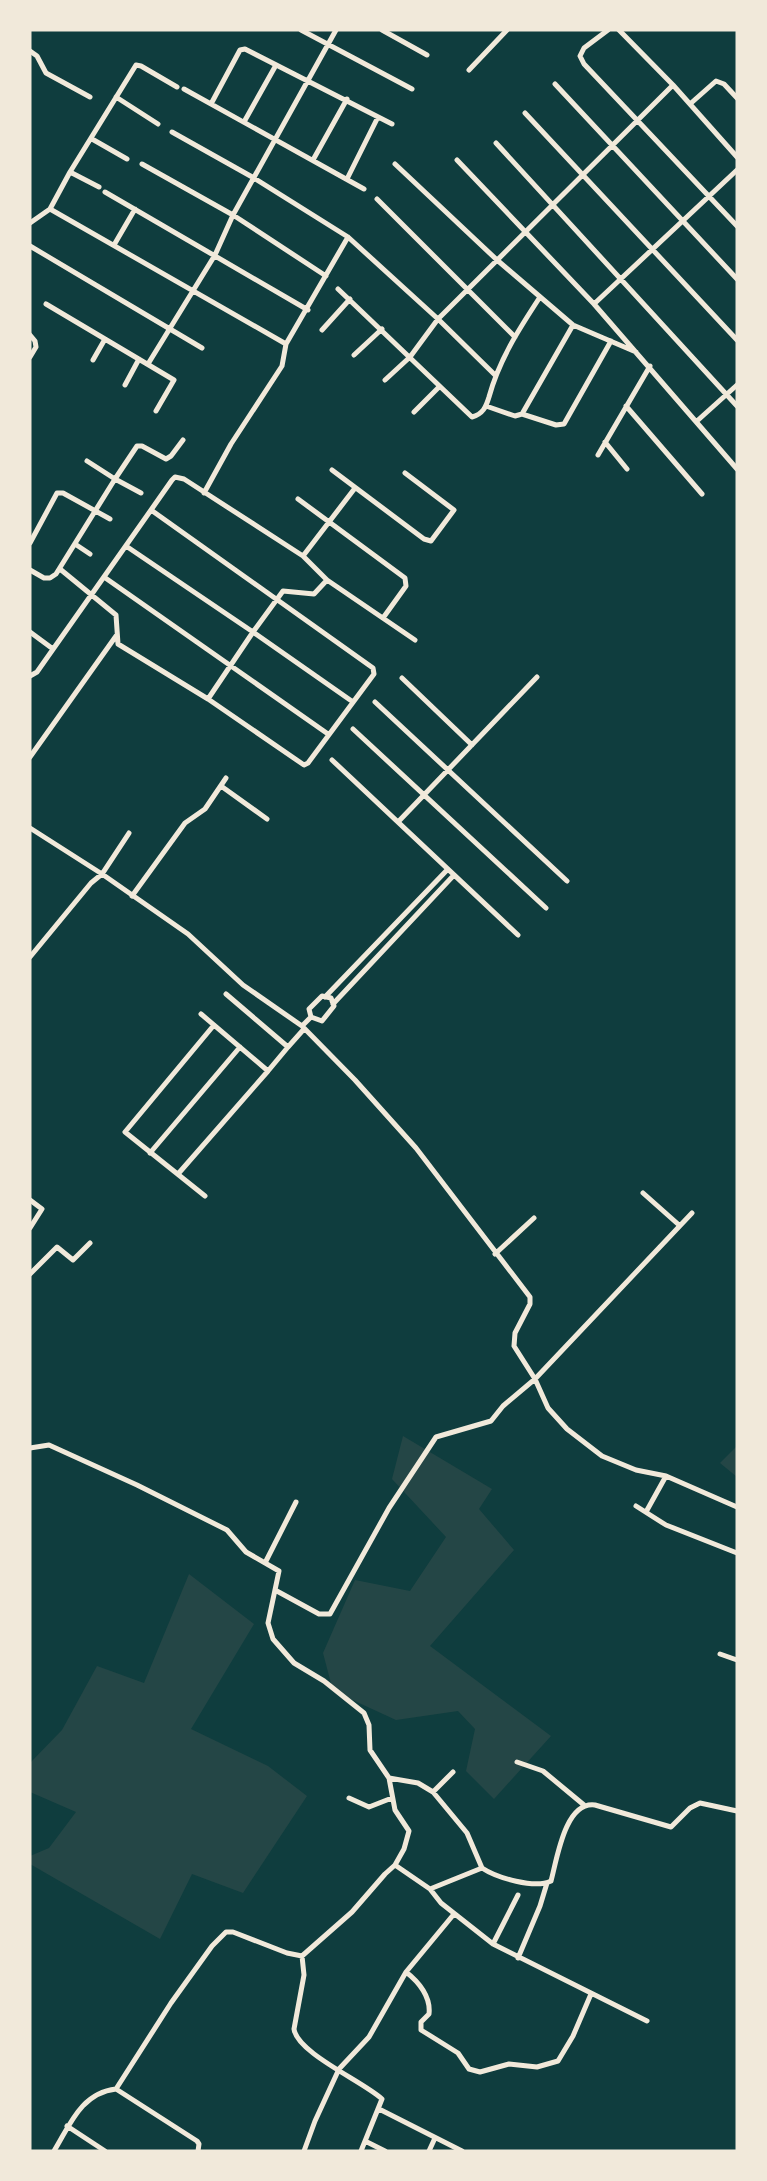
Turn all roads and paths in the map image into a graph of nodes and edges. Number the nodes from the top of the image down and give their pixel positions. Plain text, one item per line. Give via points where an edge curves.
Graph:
1 (301, 30) edge
2 (336, 30) edge
3 (382, 30) edge
4 (507, 30) edge
5 (608, 30) edge
6 (619, 30) edge
7 (329, 45) junction
8 (30, 51) edge
9 (427, 55) dead end
10 (276, 65) junction
11 (469, 70) dead end
12 (308, 80) junction
13 (555, 85) dead end
14 (673, 85) junction
15 (412, 89) dead end
16 (90, 97) dead end
17 (116, 97) junction
18 (737, 98) edge
19 (347, 99) junction
20 (211, 104) junction
21 (690, 104) junction
22 (525, 113) dead end
23 (378, 117) junction
24 (637, 120) junction
25 (244, 122) junction
26 (158, 124) dead end
27 (392, 124) dead end
28 (172, 132) dead end
29 (92, 139) junction
30 (275, 139) junction
31 (496, 143) dead end
32 (612, 145) junction
33 (737, 157) edge
34 (127, 159) dead end
35 (313, 160) junction
36 (457, 160) dead end
37 (142, 164) dead end
38 (395, 164) dead end
39 (737, 170) edge
40 (70, 172) junction
41 (583, 174) junction
42 (254, 178) junction
43 (346, 179) junction
44 (99, 187) dead end
45 (364, 189) dead end
46 (106, 192) dead end
47 (709, 196) junction
48 (377, 199) dead end
49 (552, 204) junction
50 (50, 209) junction
51 (135, 209) junction
52 (233, 215) junction
53 (683, 221) junction
54 (30, 223) edge
55 (737, 226) edge
56 (526, 231) junction
57 (348, 237) junction
58 (114, 245) junction
59 (30, 246) edge
60 (653, 249) junction
61 (215, 255) junction
62 (497, 260) junction
63 (326, 276) junction
64 (621, 279) junction
65 (737, 279) edge
66 (338, 289) dead end
67 (467, 289) junction
68 (192, 291) junction
69 (540, 297) junction
70 (350, 299) junction
71 (46, 304) dead end
72 (594, 304) junction
73 (307, 310) junction
74 (438, 319) junction
75 (573, 325) junction
76 (170, 328) junction
77 (382, 329) junction
78 (322, 330) dead end
79 (30, 335) edge
80 (515, 337) junction
81 (105, 339) junction
82 (737, 340) edge
83 (611, 341) junction
84 (286, 344) junction
85 (202, 348) dead end
86 (638, 353) junction
87 (354, 355) dead end
88 (30, 357) edge
89 (410, 357) junction
90 (93, 359) dead end
91 (139, 359) junction
92 (148, 364) junction
93 (650, 366) junction
94 (495, 375) junction
95 (385, 380) dead end
96 (125, 385) dead end
97 (737, 385) edge
98 (439, 387) junction
99 (727, 394) junction
100 (486, 406) junction
101 (626, 406) junction
102 (737, 406) edge
103 (156, 411) dead end
104 (414, 412) dead end
105 (522, 414) junction
106 (697, 421) junction
107 (183, 440) dead end
108 (605, 442) junction
109 (597, 455) dead end
110 (87, 461) dead end
111 (627, 469) dead end
112 (737, 469) edge
113 (332, 470) dead end
114 (405, 473) dead end
115 (115, 479) junction
116 (355, 488) junction
117 (141, 493) dead end
118 (204, 493) junction
119 (702, 494) dead end
120 (298, 499) dead end
121 (95, 509) junction
122 (151, 510) junction
123 (110, 519) dead end
124 (329, 523) junction
125 (30, 543) edge
126 (75, 544) junction
127 (126, 546) junction
128 (90, 554) dead end
129 (303, 556) junction
130 (30, 569) edge
131 (60, 569) junction
132 (104, 577) junction
133 (327, 580) junction
134 (90, 596) junction
135 (276, 598) junction
136 (383, 618) junction
137 (30, 632) edge
138 (253, 632) junction
139 (118, 633) junction
140 (415, 640) dead end
141 (53, 649) junction
142 (229, 665) junction
143 (30, 676) edge
144 (537, 677) dead end
145 (402, 678) dead end
146 (208, 699) junction
147 (353, 702) junction
148 (375, 702) dead end
149 (353, 729) dead end
150 (328, 734) junction
151 (472, 745) junction
152 (30, 757) edge
153 (332, 760) dead end
154 (448, 770) junction
155 (226, 778) dead end
156 (220, 786) junction
157 (424, 795) junction
158 (267, 819) dead end
159 (398, 822) junction
160 (30, 828) edge
161 (129, 833) dead end
162 (447, 869) junction
163 (102, 874) junction
164 (454, 875) junction
165 (567, 881) dead end
166 (132, 896) junction
167 (547, 908) dead end
168 (394, 925) junction
169 (401, 931) junction
170 (518, 935) dead end
171 (30, 957) edge
172 (226, 994) dead end
173 (325, 997) junction
174 (333, 1004) junction
175 (201, 1014) dead end
176 (311, 1017) junction
177 (214, 1026) junction
178 (303, 1028) junction
179 (240, 1047) junction
180 (288, 1048) junction
181 (268, 1071) junction
182 (150, 1153) junction
183 (178, 1174) junction
184 (643, 1193) dead end
185 (205, 1196) dead end
186 (30, 1200) edge
187 (692, 1213) dead end
188 (534, 1218) dead end
189 (679, 1225) junction
190 (30, 1228) edge
191 (90, 1243) dead end
192 (495, 1254) junction
193 (30, 1274) edge
194 (534, 1379) junction
195 (30, 1448) edge
196 (666, 1476) junction
197 (296, 1502) dead end
198 (636, 1506) dead end
199 (737, 1507) edge
200 (646, 1512) junction
201 (737, 1553) edge
202 (265, 1563) junction
203 (275, 1590) junction
204 (720, 1654) dead end
205 (737, 1660) edge
206 (517, 1762) dead end
207 (453, 1772) dead end
208 (389, 1778) junction
209 (433, 1792) junction
210 (349, 1798) dead end
211 (392, 1798) junction
212 (584, 1805) junction
213 (737, 1811) edge
214 (395, 1865) junction
215 (482, 1868) junction
216 (547, 1883) junction
217 (430, 1889) junction
218 (518, 1895) dead end
219 (454, 1914) junction
220 (493, 1944) junction
221 (302, 1956) junction
222 (518, 1958) junction
223 (406, 1972) junction
224 (591, 1994) junction
225 (647, 2021) dead end
226 (339, 2069) junction
227 (116, 2089) junction
228 (379, 2109) junction
229 (67, 2126) junction
230 (435, 2138) junction
231 (365, 2141) junction
232 (54, 2151) edge
233 (104, 2151) edge
234 (198, 2151) edge
235 (304, 2151) edge
236 (361, 2151) edge
237 (385, 2151) edge
238 (429, 2151) edge
239 (463, 2151) edge

1 - 7 street
2 - 7 street
3 - 9 street
4 - 11 street
5 - 24 street via 584,48 581,60
6 - 14 street
7 - 12 street
7 - 15 street
8 - 16 street via 46,73
10 - 12 street
10 - 20 street via 240,50
10 - 25 street
12 - 19 street
12 - 30 street
13 - 32 street
14 - 21 street
14 - 24 street
17 - 20 street via 136,65
17 - 26 street
17 - 29 street
18 - 21 street via 716,81
19 - 23 street
19 - 35 street
20 - 25 street
21 - 33 street
22 - 41 street
23 - 27 street
23 - 43 street
24 - 32 street
24 - 47 street
25 - 30 street
28 - 42 street
29 - 34 street
29 - 40 street
30 - 35 street
30 - 42 street
31 - 49 street
32 - 41 street
32 - 53 street
35 - 43 street
36 - 56 street
37 - 52 street
38 - 62 street
39 - 47 street
40 - 44 street
40 - 50 street
41 - 49 street
41 - 60 street
42 - 52 street
42 - 57 street
43 - 45 street
46 - 51 street
47 - 53 street
47 - 55 street
48 - 67 street
49 - 56 street
49 - 64 street
50 - 54 street
50 - 58 street
51 - 58 street
51 - 61 street
52 - 61 street
52 - 63 street
53 - 60 street
53 - 65 street
56 - 62 street
56 - 72 street
57 - 63 street
57 - 74 street
58 - 68 street
59 - 76 street
60 - 64 street
60 - 82 street
61 - 68 street
61 - 73 street
62 - 67 street
62 - 69 street
63 - 73 street
64 - 72 street
64 - 99 street
66 - 70 street
67 - 74 street
67 - 80 street
68 - 76 street
68 - 84 street
69 - 75 street
69 - 80 street
70 - 77 street
70 - 78 street
71 - 81 street
72 - 86 street
73 - 84 street
74 - 89 street
74 - 94 street
75 - 83 street
75 - 105 street
76 - 85 street
76 - 92 street
77 - 87 street
77 - 89 street
79 - 88 street via 36,347
80 - 94 street
81 - 90 street
81 - 91 street
83 - 86 street
83 - 105 street via 564,424
84 - 118 street via 282,366
86 - 93 street
89 - 95 street
89 - 98 street
91 - 92 street
91 - 96 street
92 - 103 street via 174,380
93 - 101 street
93 - 106 street
94 - 100 street
97 - 99 street
98 - 100 street via 472,417
98 - 104 street
99 - 102 street
99 - 106 street
100 - 105 street
101 - 108 street
101 - 119 street
106 - 112 street
107 - 115 street via 166,459 137,446
108 - 109 street
108 - 111 street
110 - 115 street
113 - 116 street
114 - 116 street via 454,510 431,541
115 - 117 street
115 - 121 street
116 - 124 street
118 - 122 street via 175,477
118 - 129 street
120 - 124 street
121 - 123 street
121 - 125 street via 57,493
121 - 126 street
122 - 127 street
122 - 135 street
124 - 129 street
124 - 136 street via 406,581
126 - 128 street
126 - 131 street
127 - 132 street
127 - 138 street
129 - 133 street
130 - 131 street via 50,579
131 - 134 street
132 - 134 street
132 - 142 street
133 - 135 street via 314,594 286,591
133 - 136 street
134 - 139 street via 116,615
134 - 141 street
135 - 138 street
135 - 147 street via 373,668
136 - 140 street
137 - 141 street
138 - 142 street
138 - 147 street
139 - 146 street via 118,644
139 - 152 street
141 - 143 street
142 - 146 street
142 - 150 street
144 - 151 street
145 - 151 street
146 - 150 street via 304,765
147 - 150 street
148 - 154 street
149 - 157 street
151 - 154 street
153 - 159 street
154 - 157 street
154 - 165 street
155 - 156 street
156 - 158 street
156 - 166 street via 205,809 184,823
157 - 159 street
157 - 167 street
159 - 162 street
160 - 163 street
161 - 163 street
162 - 164 street
162 - 168 street
163 - 166 street
163 - 171 street
164 - 169 street
164 - 170 street
166 - 178 street via 188,934 243,985
168 - 169 street
168 - 173 street
169 - 174 street
172 - 180 street
173 - 174 street
173 - 176 street via 309,1009
174 - 176 street via 322,1021
175 - 177 street
176 - 178 street
177 - 179 street
177 - 182 street via 125,1132
178 - 180 street
178 - 192 street via 416,1148
179 - 181 street
179 - 182 street
180 - 181 street
181 - 183 street
182 - 183 street
183 - 185 street
184 - 189 street
186 - 190 street via 42,1209
187 - 189 street
188 - 192 street
189 - 194 street
191 - 193 street via 73,1260 57,1247
192 - 194 street via 530,1297 514,1346
194 - 196 street via 548,1408 591,1449 636,1471
194 - 203 street via 489,1423 436,1437 389,1508 330,1614 319,1615
195 - 202 street via 49,1445 137,1485 227,1530 246,1552
196 - 199 street
196 - 200 street
197 - 202 street
198 - 200 street
200 - 201 street via 666,1525
202 - 203 street via 279,1572
203 - 208 street via 268,1623 272,1639 294,1663 364,1713 370,1750
204 - 205 street
206 - 212 street via 543,1771
207 - 209 street
208 - 209 street via 418,1783
208 - 211 street
209 - 215 street via 467,1833
210 - 211 street via 368,1807
211 - 214 street via 409,1831
212 - 213 street via 671,1827 700,1803
212 - 216 street via 565,1831
214 - 217 street
214 - 221 street via 352,1912
215 - 216 street via 499,1877
215 - 217 street
216 - 222 street
217 - 219 street
218 - 220 street
219 - 220 street
219 - 223 street
220 - 222 street
221 - 226 street via 304,1975 295,2037
221 - 227 street via 233,1932 223,1935
222 - 224 street
223 - 224 street via 428,2000 429,2014 420,2029 458,2053 469,2069 480,2072 509,2064 537,2067 558,2061
223 - 226 street via 369,2038
224 - 225 street
226 - 228 street via 381,2097
226 - 235 street
227 - 229 street via 88,2099
227 - 234 street via 197,2141
228 - 230 street
228 - 231 street
229 - 232 street
229 - 233 street
230 - 238 street
230 - 239 street
231 - 236 street
231 - 237 street

